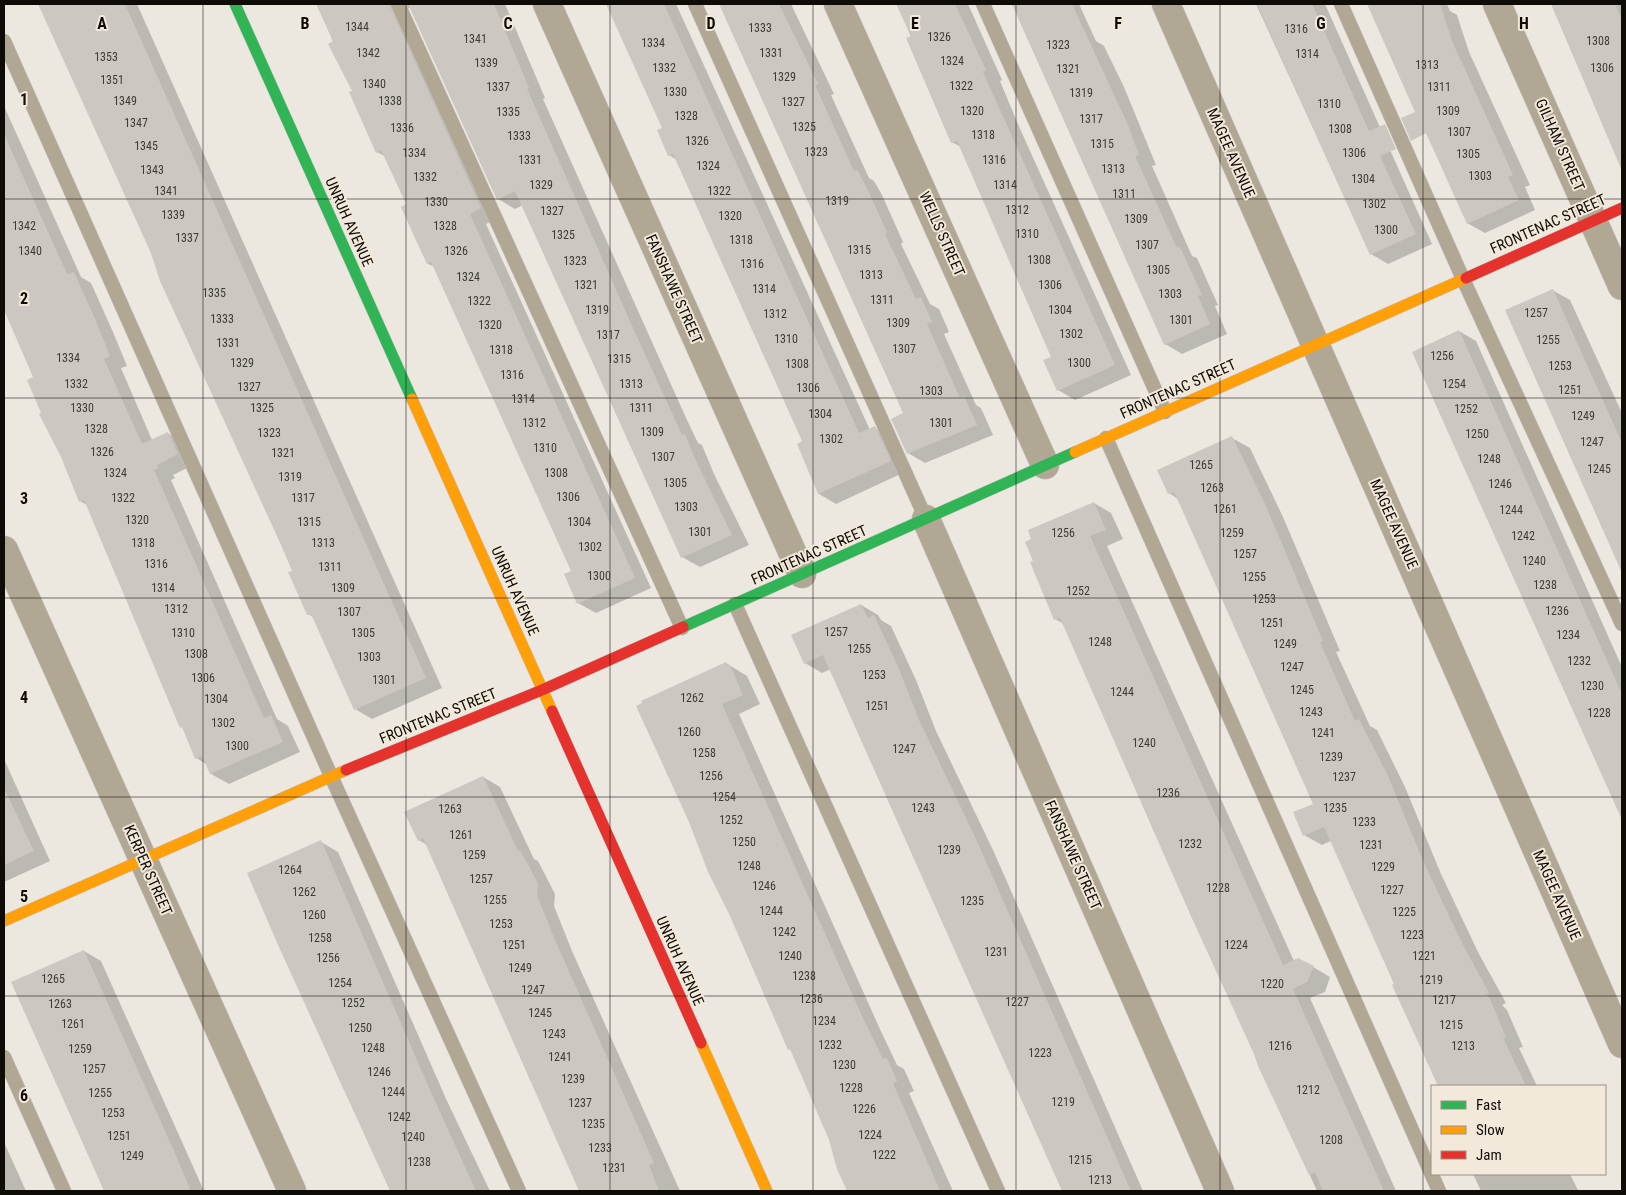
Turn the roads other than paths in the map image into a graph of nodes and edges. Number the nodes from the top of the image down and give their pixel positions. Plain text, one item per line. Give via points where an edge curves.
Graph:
1 (235, 4) edge
2 (398, 4) edge
3 (546, 4) edge
4 (695, 4) edge
5 (838, 4) edge
6 (983, 4) edge
7 (1166, 4) edge
8 (1342, 4) edge
9 (1497, 4) edge
10 (4, 41) edge
11 (1622, 208) edge
12 (1594, 220) junction
13 (1463, 279) junction
14 (1622, 286) edge
15 (1315, 345) junction
16 (1165, 412) junction
17 (1106, 438) junction
18 (1045, 465) junction
19 (926, 519) junction
20 (4, 550) edge
21 (802, 574) junction
22 (735, 604) junction
23 (1622, 624) edge
24 (682, 628) junction
25 (542, 690) junction
26 (331, 776) junction
27 (144, 859) junction
28 (4, 922) edge
29 (1622, 1044) edge
30 (4, 1057) edge
31 (1431, 1173) edge
32 (1432, 1175) edge
33 (64, 1191) edge
34 (292, 1191) edge
35 (520, 1191) edge
36 (767, 1191) edge
37 (998, 1191) edge
38 (1220, 1191) edge
39 (1439, 1191) edge

1 - 25 street, UNRUH AVENUE
2 - 24 lane
3 - 21 street, FANSHAWE STREET
4 - 19 lane
5 - 18 street, WELLS STREET
6 - 16 lane
7 - 15 street, MAGEE AVENUE
8 - 13 lane
9 - 12 street, GILHAM STREET
10 - 26 lane
11 - 12 street, FRONTENAC STREET
12 - 13 street, FRONTENAC STREET
12 - 14 street, GILHAM STREET
13 - 15 street, FRONTENAC STREET
13 - 23 lane
15 - 16 street, FRONTENAC STREET
15 - 29 street, MAGEE AVENUE
16 - 17 street, FRONTENAC STREET
17 - 18 street, FRONTENAC STREET
17 - 31 lane
18 - 19 street, FRONTENAC STREET
19 - 21 street, FRONTENAC STREET
19 - 38 street, FANSHAWE STREET
20 - 27 street, KERPER STREET
21 - 22 street, FRONTENAC STREET
22 - 24 street, FRONTENAC STREET
22 - 37 lane
24 - 25 street, FRONTENAC STREET
25 - 26 street, FRONTENAC STREET
25 - 36 street, UNRUH AVENUE
26 - 27 street, FRONTENAC STREET
26 - 35 lane
27 - 28 street, FRONTENAC STREET
27 - 34 street, KERPER STREET
30 - 33 lane
32 - 39 lane

